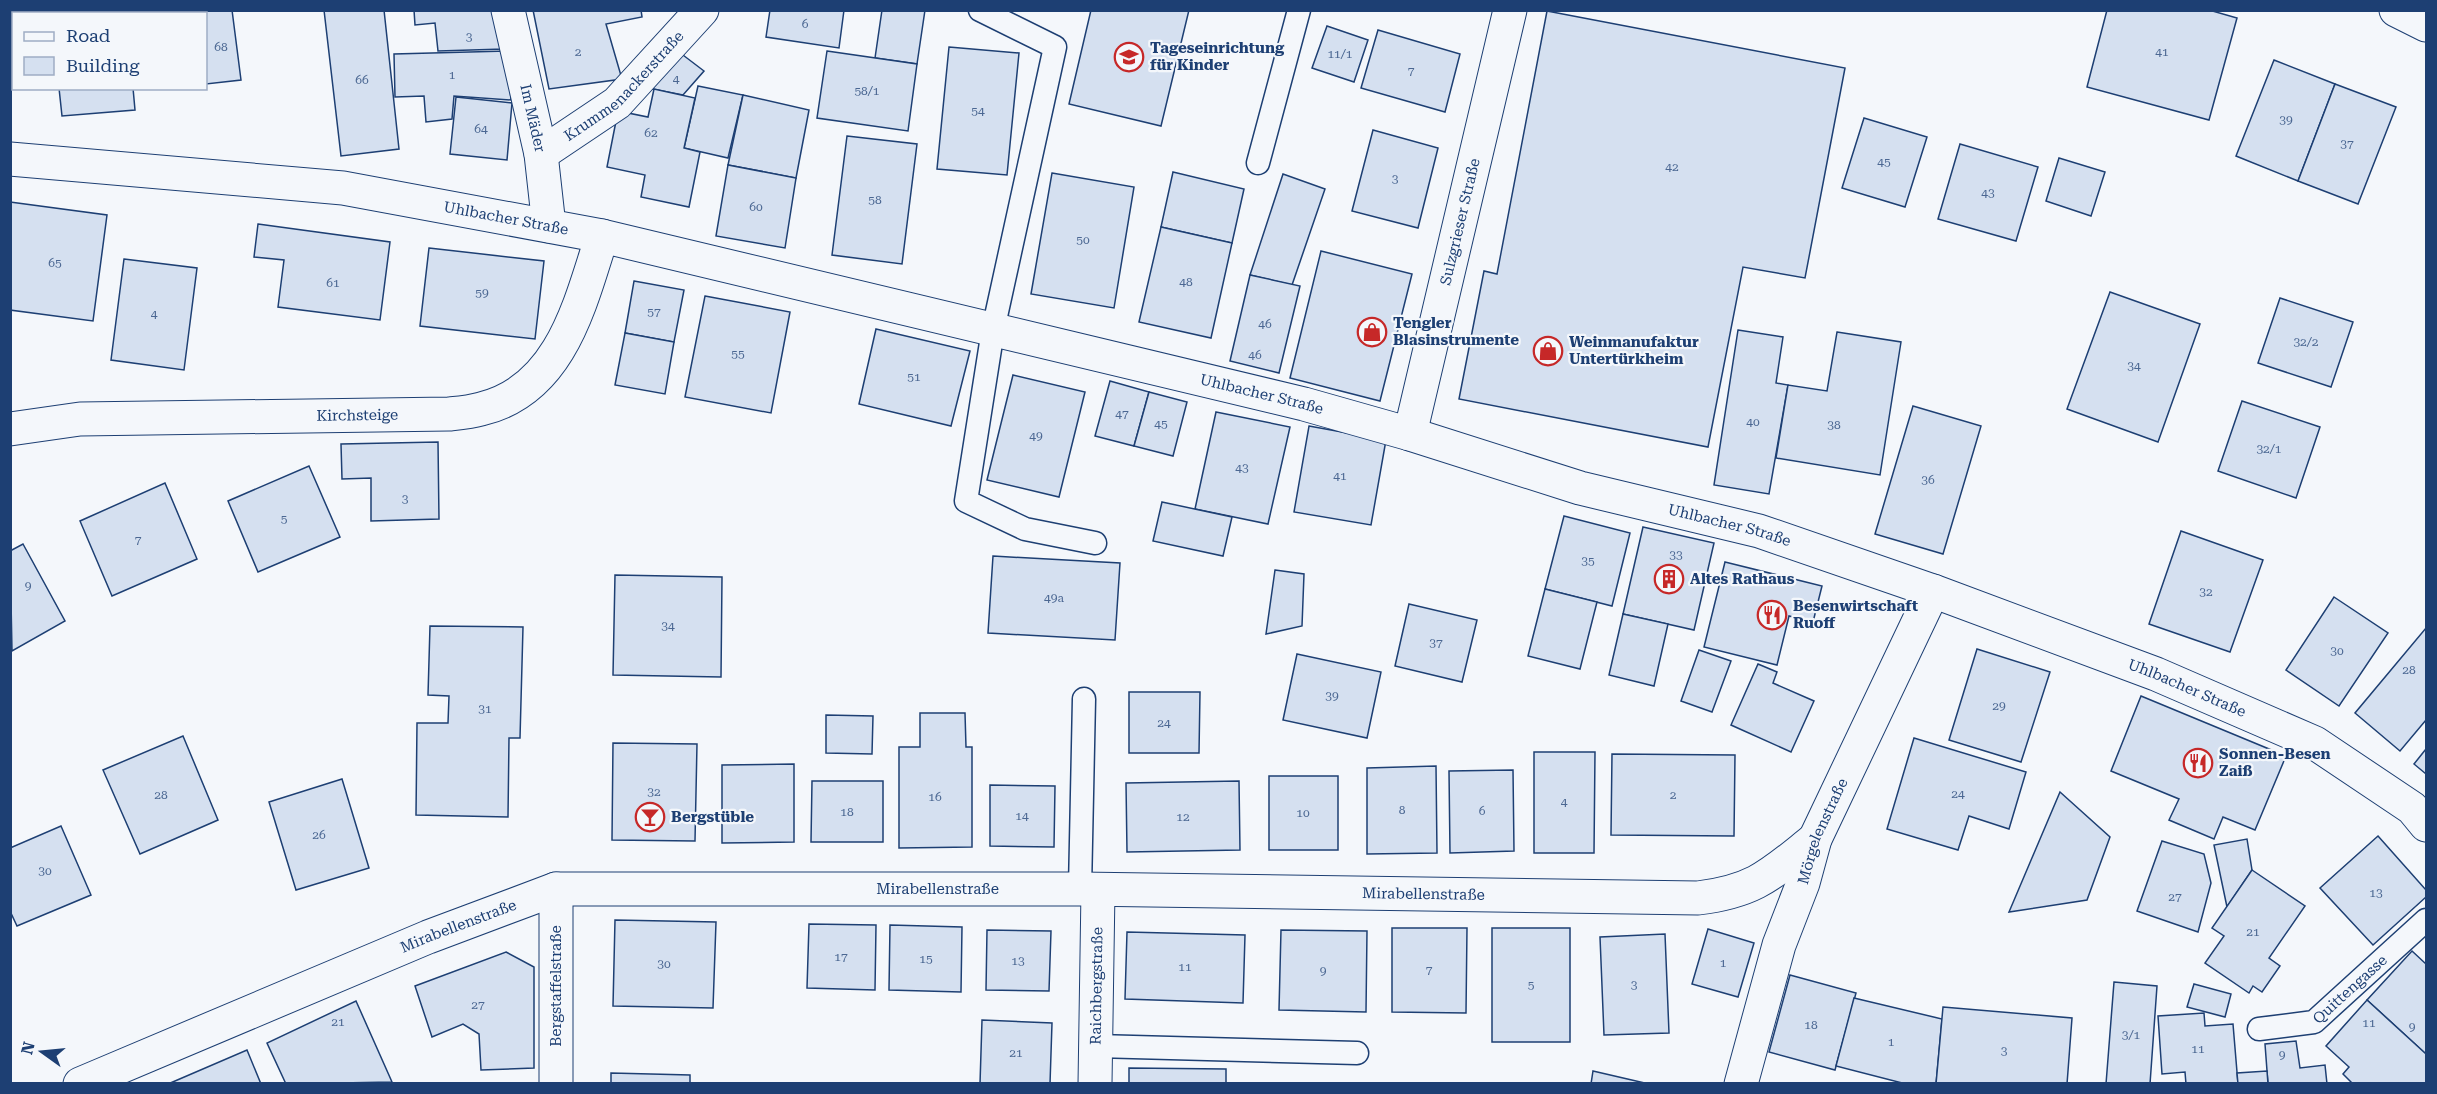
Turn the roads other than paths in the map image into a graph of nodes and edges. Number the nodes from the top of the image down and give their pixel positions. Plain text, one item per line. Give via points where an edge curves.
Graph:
1 (508, 10) edge
2 (702, 10) edge
3 (980, 10) edge
4 (1299, 10) edge
5 (1510, 10) edge
6 (2396, 10) edge
7 (2427, 25) edge
8 (541, 154) junction
9 (10, 159) edge
10 (1258, 163) dead end
11 (549, 226) junction
12 (602, 236) junction
13 (993, 330) junction
14 (10, 429) edge
15 (1410, 434) junction
16 (1095, 543) dead end
17 (1933, 591) junction
18 (1084, 699) dead end
19 (2427, 825) edge
20 (1815, 839) junction
21 (556, 889) junction
22 (1089, 890) junction
23 (2427, 920) edge
24 (2259, 1029) dead end
25 (1096, 1046) junction
26 (1357, 1053) dead end
27 (80, 1083) edge
28 (556, 1083) edge
29 (1095, 1083) edge
30 (1741, 1083) edge

1 - 8 street, Im Mäder
2 - 8 street, Krummenackerstraße via 617,103
3 - 13 lane via 1056,47
4 - 10 lane
5 - 15 street, Sulzgrieser Straße
6 - 7 street
8 - 11 street, Im Mäder
9 - 11 street, Uhlbacher Straße via 343,188
11 - 12 street, Uhlbacher Straße
12 - 13 street, Uhlbacher Straße
12 - 14 street, Kirchsteige via 574,324 543,373 508,399 482,409 449,414 80,419
13 - 15 street, Uhlbacher Straße via 1294,401
13 - 16 lane via 966,501 1025,529
15 - 17 street, Uhlbacher Straße via 1580,488 1759,531
17 - 19 street, Uhlbacher Straße via 2156,674 2315,743 2412,808
17 - 20 street, Mörgelenstraße
18 - 22 lane
20 - 22 street, Mirabellenstraße via 1751,887 1698,898
20 - 30 street, Mörgelenstraße via 1779,945
21 - 22 street, Mirabellenstraße
21 - 27 street, Mirabellenstraße via 428,937
21 - 28 street, Bergstaffelstraße
22 - 25 street, Raichbergstraße
23 - 24 lane, Quittengasse via 2314,1022
25 - 26 lane
25 - 29 street, Raichbergstraße

